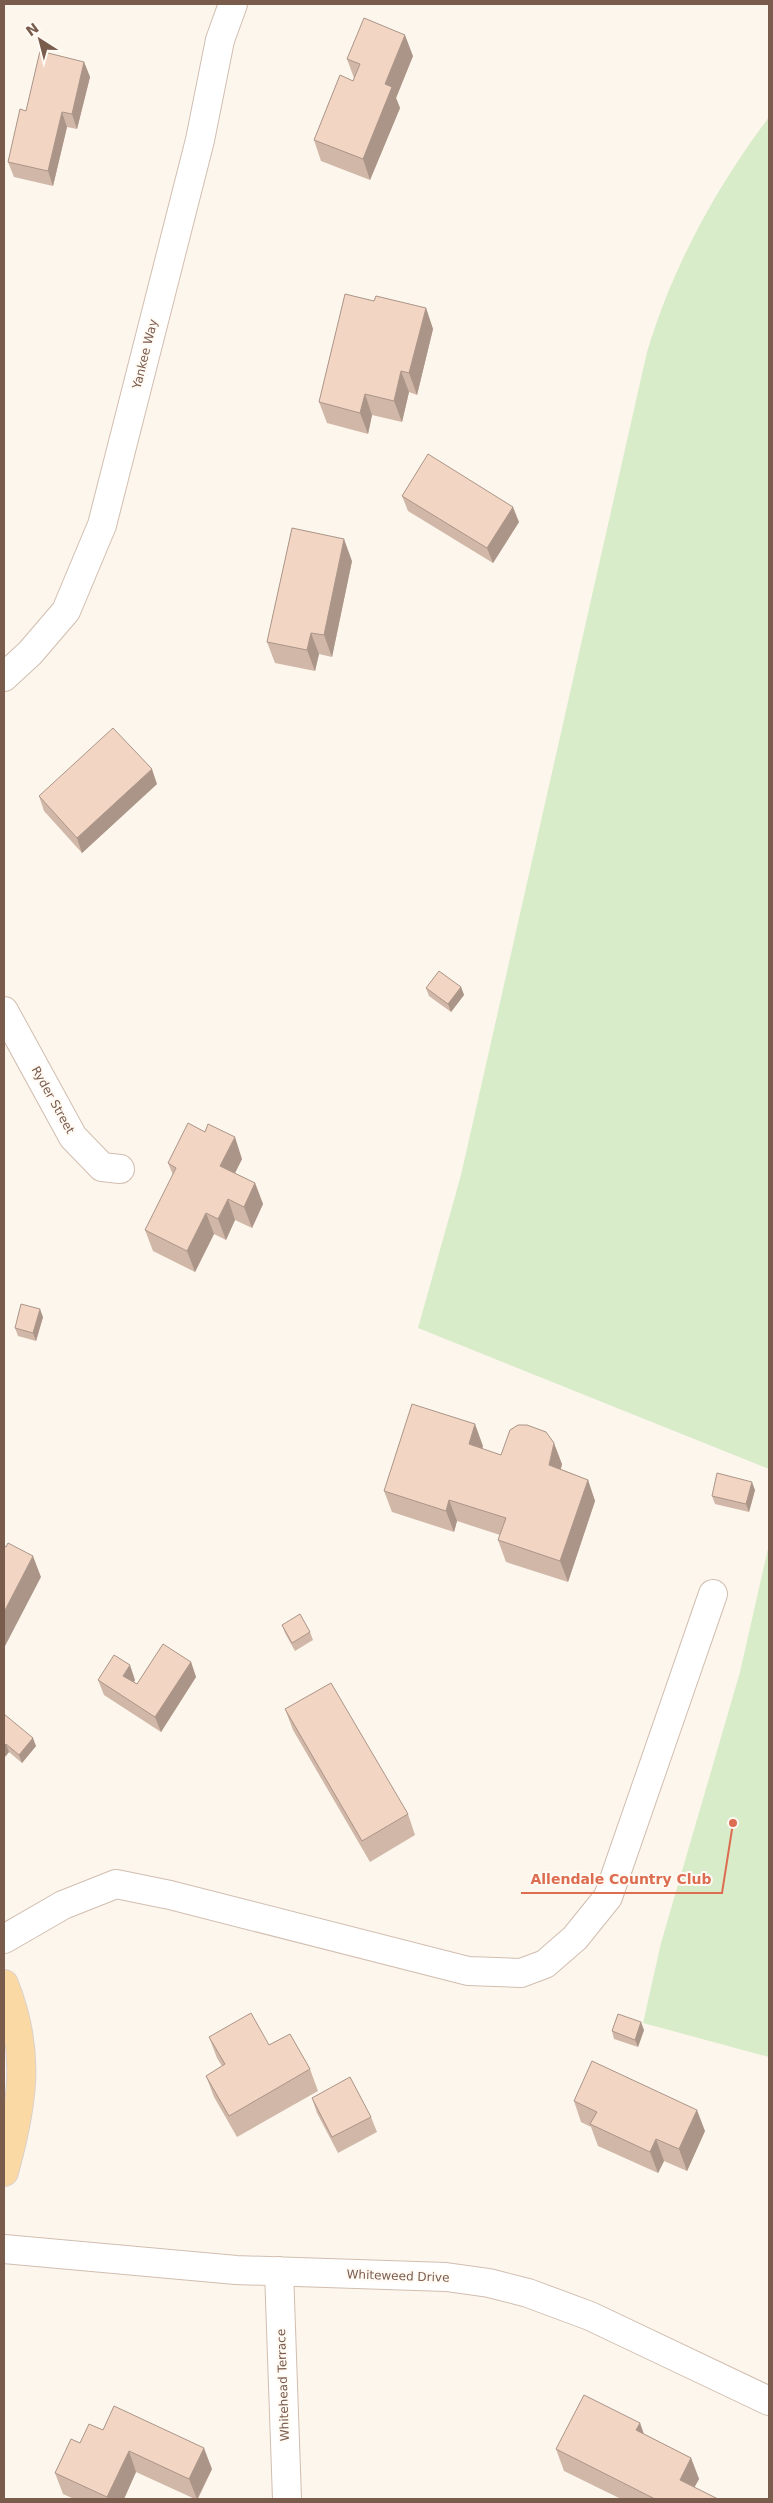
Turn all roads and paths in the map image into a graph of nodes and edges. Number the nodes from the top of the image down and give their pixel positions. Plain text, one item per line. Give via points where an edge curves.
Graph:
1 (233, 4) edge
2 (4, 677) edge
3 (4, 1012) edge
4 (120, 1169) dead end
5 (713, 1594) dead end
6 (4, 1939) edge
7 (4, 1984) edge
8 (4, 2172) edge
9 (4, 2249) edge
10 (279, 2271) junction
11 (769, 2401) edge
12 (287, 2499) edge

1 - 2 street, Yankee Way via 220,40 200,140 102,525 66,611 30,653
3 - 4 street, Ryder Street via 73,1138 102,1167
5 - 6 street via 608,1897 575,1938 545,1964 521,1973 468,1971 116,1884 63,1905
7 - 8 main road via 19,2032 22,2063 14,2136
9 - 10 street, Whiteweed Drive
10 - 11 street, Whiteweed Drive via 446,2277 510,2288 590,2316
10 - 12 street, Whitehead Terrace

